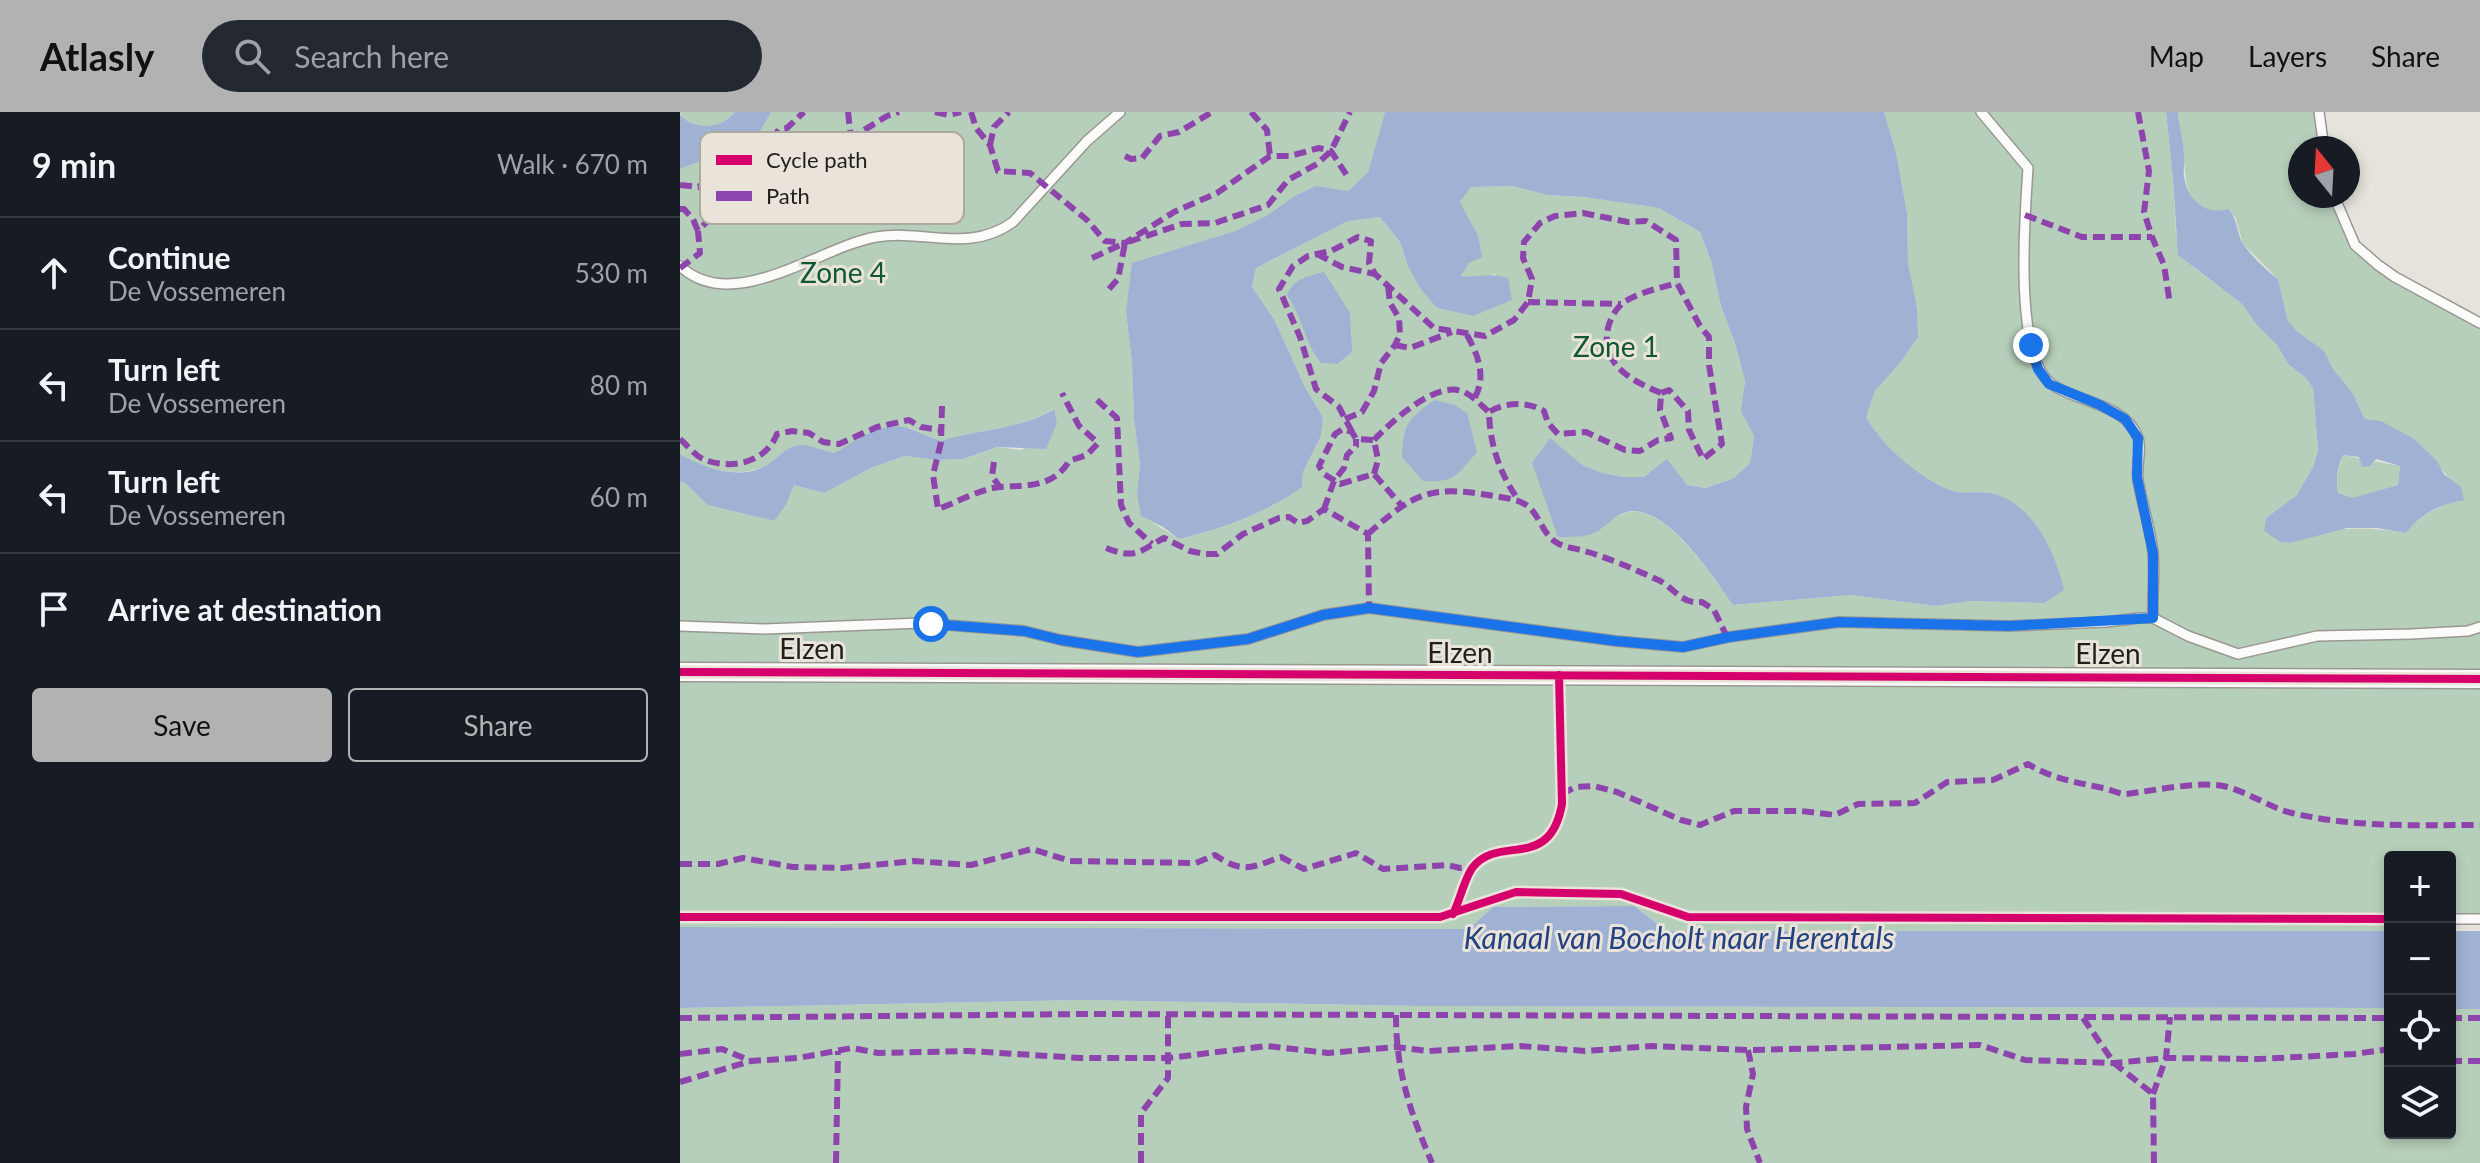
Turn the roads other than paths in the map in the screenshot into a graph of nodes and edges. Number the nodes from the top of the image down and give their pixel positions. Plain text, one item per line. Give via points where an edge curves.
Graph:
1 (1120, 112) edge
2 (1981, 112) edge
3 (2319, 112) edge
4 (2322, 136) edge
5 (2339, 208) edge
6 (680, 266) edge
7 (2480, 323) edge
8 (2153, 618) junction
9 (680, 626) edge
10 (2480, 627) edge
11 (680, 672) edge
12 (2480, 679) edge
13 (680, 917) edge
14 (2384, 919) edge
15 (2456, 919) edge
16 (2480, 919) edge

1 - 6 lane via 999,232 962,240 869,238 785,272 743,282 706,282
2 - 8 lane via 2028,168 2022,250 2038,369 2049,384 2125,419 2138,438 2137,477 2153,553
3 - 4 lane
5 - 7 lane via 2355,245 2378,265
8 - 9 lane via 2009,626 1839,622 1683,647 1369,608 1323,615 1248,639 1138,652 1024,631 921,623 764,629
8 - 10 lane via 2238,654 2317,636
11 - 12 street, Elzen
13 - 14 lane via 1440,917 1516,892 1621,894 1688,917
15 - 16 lane

